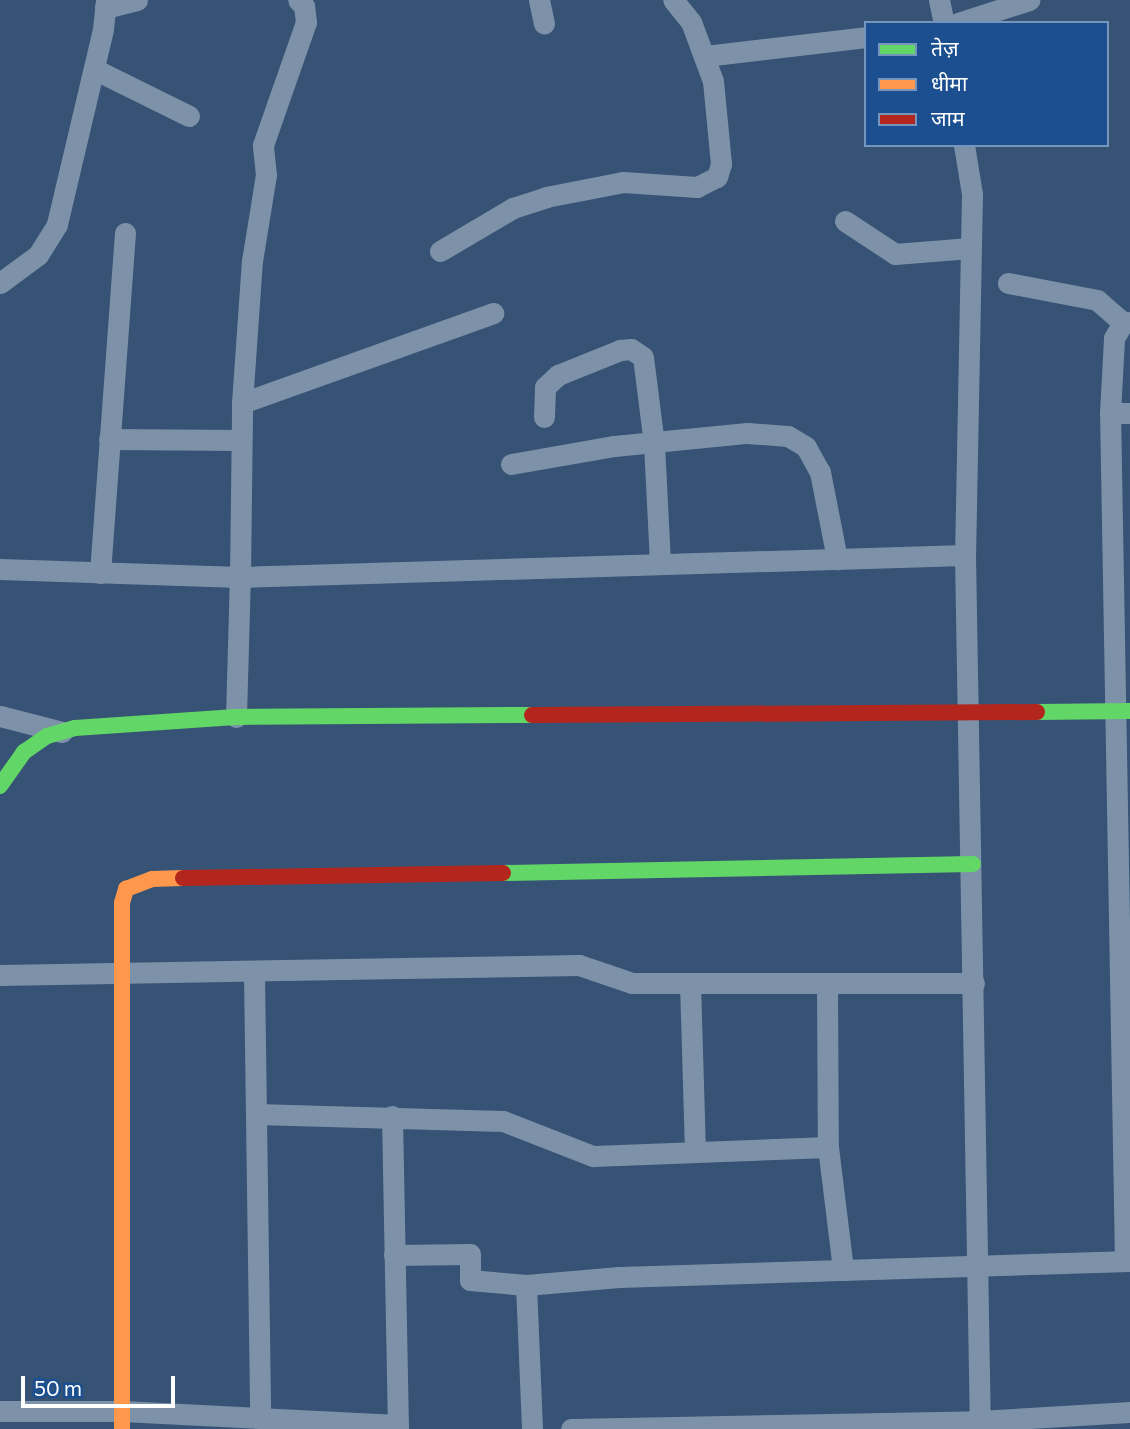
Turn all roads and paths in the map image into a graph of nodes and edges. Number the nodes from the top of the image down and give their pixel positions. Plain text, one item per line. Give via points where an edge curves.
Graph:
1 (136, 0) edge
2 (298, 0) edge
3 (539, 0) edge
4 (673, 0) edge
5 (939, 0) edge
6 (1029, 0) edge
7 (105, 4) edge
8 (944, 21) edge
9 (964, 21) edge
10 (544, 23) dead end
11 (864, 37) edge
12 (705, 56) junction
13 (94, 69) junction
14 (189, 116) dead end
15 (964, 147) edge
16 (845, 220) dead end
17 (125, 233) dead end
18 (970, 248) junction
19 (440, 251) dead end
20 (0, 283) edge
21 (1008, 284) dead end
22 (493, 313) dead end
23 (1127, 323) edge
24 (242, 403) junction
25 (1120, 413) edge
26 (544, 417) dead end
27 (109, 439) junction
28 (241, 440) junction
29 (654, 444) junction
30 (511, 464) dead end
31 (965, 555) junction
32 (837, 559) junction
33 (660, 564) junction
34 (1121, 568) edge
35 (0, 569) edge
36 (100, 573) junction
37 (240, 577) junction
38 (1123, 711) edge
39 (971, 712) junction
40 (0, 716) edge
41 (236, 717) junction
42 (62, 732) junction
43 (0, 786) edge
44 (1124, 860) edge
45 (973, 864) junction
46 (122, 973) junction
47 (254, 973) junction
48 (0, 975) edge
49 (690, 983) junction
50 (827, 983) junction
51 (974, 983) junction
52 (256, 1114) junction
53 (391, 1116) junction
54 (828, 1147) junction
55 (695, 1152) junction
56 (394, 1255) junction
57 (1128, 1261) edge
58 (976, 1266) junction
59 (844, 1270) junction
60 (526, 1285) junction
61 (0, 1411) edge
62 (1130, 1412) edge
63 (260, 1418) junction
64 (122, 1420) edge
65 (980, 1425) edge
66 (398, 1427) edge
67 (656, 1427) edge
68 (532, 1429) edge
69 (571, 1429) edge

1 - 7 street
2 - 24 street via 304,6 306,22 264,138 266,175 252,261
3 - 10 street
4 - 12 street via 691,22
5 - 8 street
6 - 9 street
7 - 13 street
11 - 12 street
12 - 19 street via 713,81 721,164 712,182 697,187 623,182 547,197 513,208
13 - 14 street
13 - 20 street via 57,224 37,255
15 - 18 street via 972,194
16 - 18 street via 895,254
17 - 27 street
18 - 31 street
21 - 23 street via 1097,300
22 - 24 street
23 - 25 street via 1114,338
24 - 28 street
25 - 34 street
26 - 29 street via 544,393 550,381 603,356 631,349 643,357 647,371
27 - 28 street
27 - 36 street
28 - 37 street
29 - 30 street
29 - 32 street via 747,433 788,436 806,447 820,472
29 - 33 street
31 - 32 street
31 - 39 street
32 - 33 street
33 - 37 street
34 - 38 street
35 - 36 street
36 - 37 street
37 - 41 street
38 - 39 street
38 - 44 street
39 - 41 street
39 - 45 street
40 - 42 street
41 - 42 street
42 - 43 street via 24,752
44 - 57 street
45 - 46 street via 152,879 126,888
45 - 51 street
46 - 47 street
46 - 48 street
46 - 64 street
47 - 49 street via 579,965 632,983
47 - 52 street
49 - 50 street
49 - 55 street
50 - 51 street
50 - 54 street
51 - 58 street
52 - 53 street
52 - 63 street
53 - 55 street via 518,1124 593,1156
53 - 56 street
54 - 55 street
54 - 59 street
56 - 60 street via 470,1254 470,1280
56 - 66 street
57 - 58 street
58 - 59 street
58 - 65 street
59 - 60 street via 619,1277
60 - 68 street
61 - 64 street
62 - 65 street
63 - 64 street
63 - 66 street
65 - 67 street
67 - 69 street

